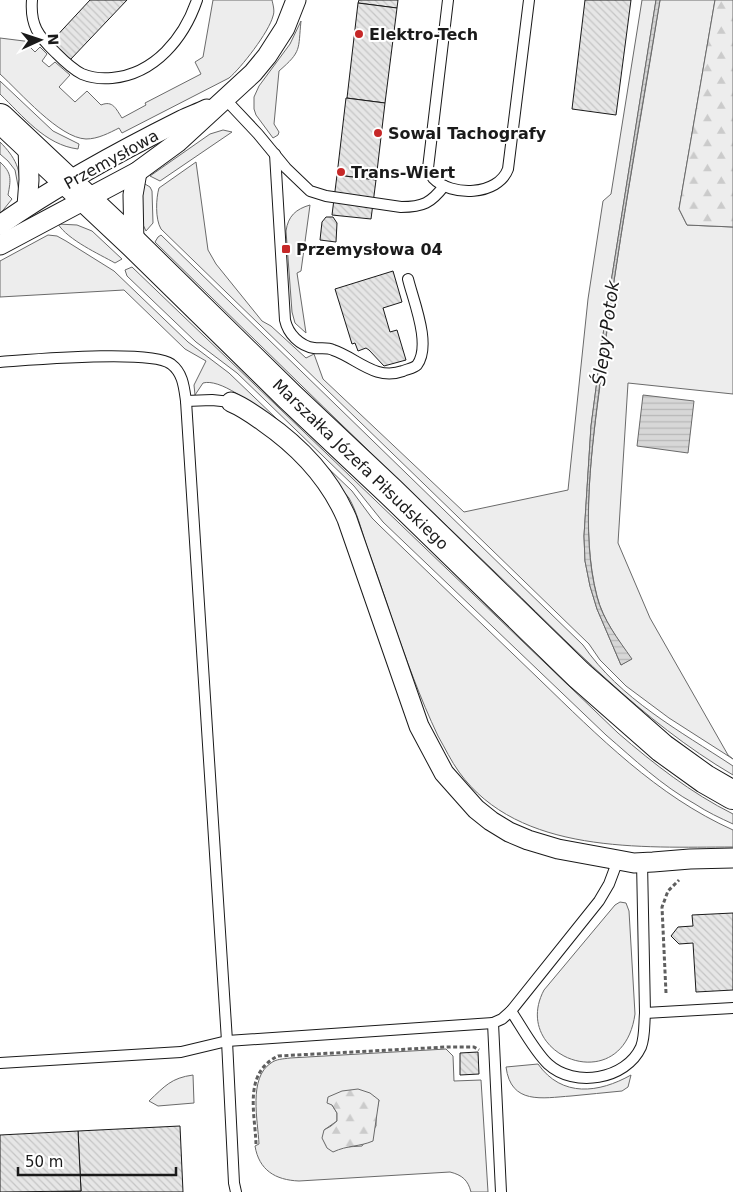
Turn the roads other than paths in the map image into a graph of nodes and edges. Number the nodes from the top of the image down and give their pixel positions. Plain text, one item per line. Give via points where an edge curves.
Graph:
1 (32, 0) edge
2 (197, 0) edge
3 (296, 0) edge
4 (448, 0) edge
5 (529, 0) edge
6 (226, 100) junction
7 (0, 118) edge
8 (28, 145) junction
9 (275, 154) junction
10 (138, 172) junction
11 (444, 186) junction
12 (76, 191) junction
13 (27, 206) junction
14 (0, 225) edge
15 (134, 244) junction
16 (0, 245) edge
17 (408, 279) dead end
18 (0, 362) edge
19 (186, 401) junction
20 (231, 402) joint
21 (733, 795) edge
22 (733, 858) edge
23 (618, 860) junction
24 (642, 862) junction
25 (733, 1008) edge
26 (510, 1010) junction
27 (645, 1013) junction
28 (493, 1023) junction
29 (227, 1041) junction
30 (0, 1062) edge
31 (236, 1192) edge
32 (500, 1192) edge

1 - 2 lane via 35,29 54,51 83,74 105,78 130,75 162,56 185,28
3 - 6 street, Przemysłowa via 285,28 267,56
4 - 11 lane via 427,163 432,177
5 - 11 lane via 506,173 496,184 485,188 456,190
6 - 9 lane
6 - 10 street, Przemysłowa
6 - 12 street, Przemysłowa via 183,119
7 - 8 main road, Marszałka Józefa Piłsudskiego
8 - 12 main road, Marszałka Józefa Piłsudskiego
8 - 13 street via 30,180
9 - 11 lane via 306,189 321,195 401,208 429,202
9 - 17 lane via 285,320 296,340 312,348 332,349 379,373 414,367 420,358 422,336
10 - 12 street, Przemysłowa
10 - 15 street, Przemysłowa via 133,196
12 - 13 street, Przemysłowa
12 - 15 main road, Marszałka Józefa Piłsudskiego
12 - 16 street, Przemysłowa
13 - 14 street, Przemysłowa
15 - 21 main road, Marszałka Józefa Piłsudskiego via 592,686 662,748
18 - 19 lane via 94,357 161,360 175,368 182,378
19 - 20 lane
19 - 29 lane
20 - 23 street via 276,430 295,447 316,468 339,501 419,726 444,773 460,792 491,822 509,832 558,848
22 - 24 street
23 - 24 street
23 - 26 lane via 599,901
24 - 27 lane
25 - 27 lane
26 - 27 lane via 548,1064 566,1075 580,1077 610,1074 628,1065 642,1046
26 - 28 lane
28 - 29 lane
28 - 32 lane
29 - 30 lane via 182,1052
29 - 31 lane

